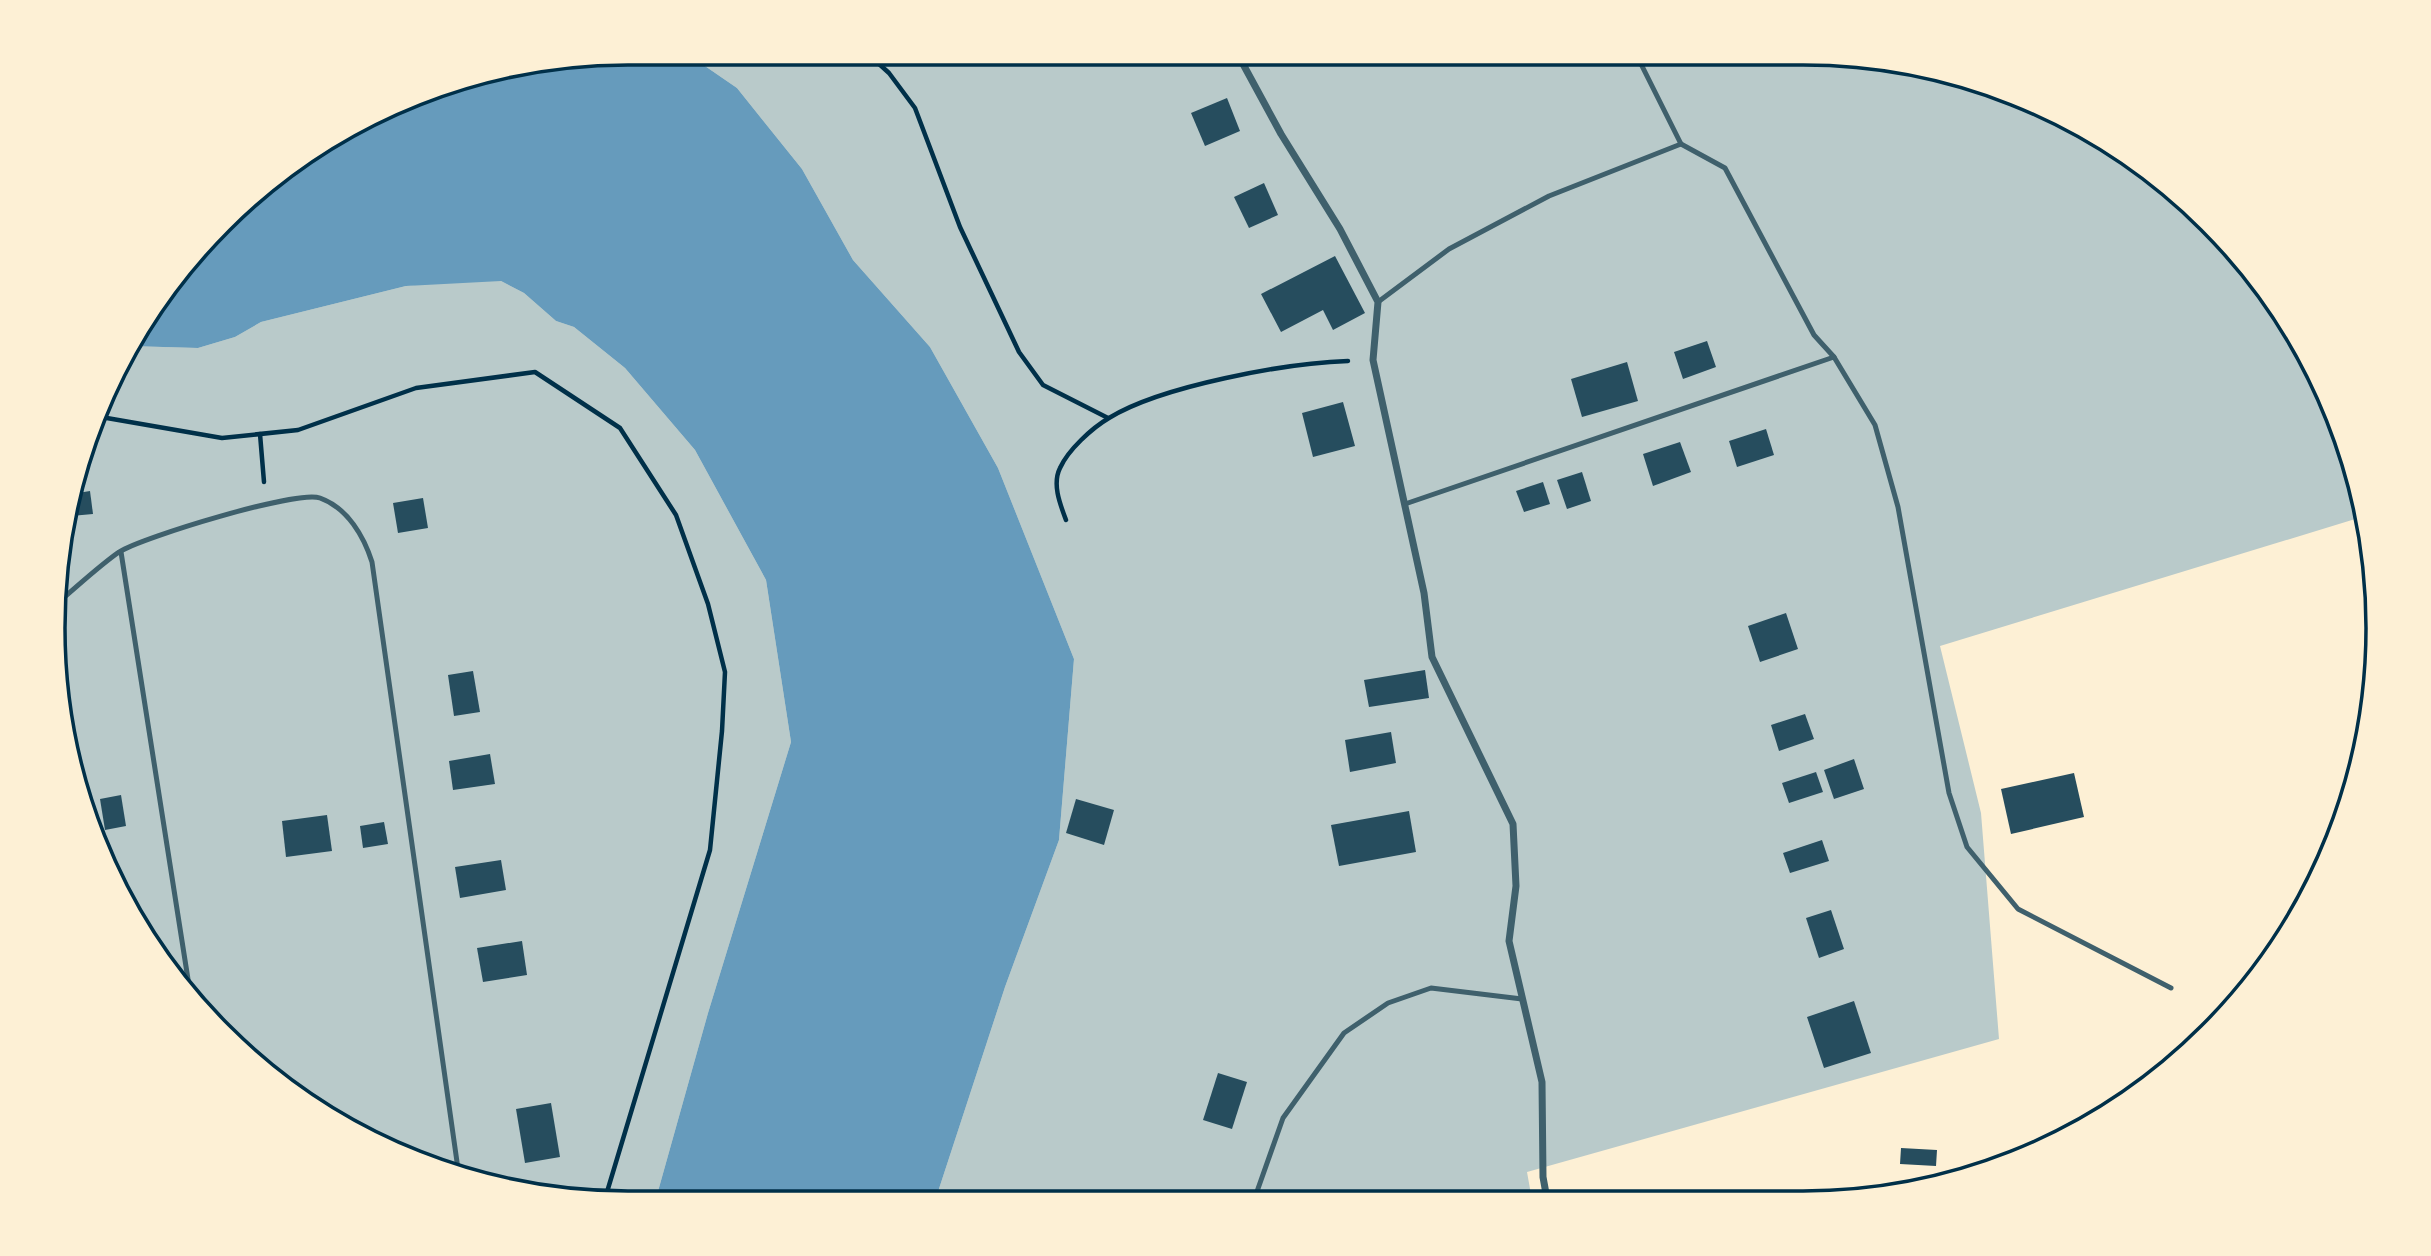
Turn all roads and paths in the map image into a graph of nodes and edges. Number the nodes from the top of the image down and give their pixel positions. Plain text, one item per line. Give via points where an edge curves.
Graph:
1 (880, 65) edge
2 (1244, 65) edge
3 (1642, 65) edge
4 (1681, 144) junction
5 (1378, 302) junction
6 (1834, 357) junction
7 (1373, 360) junction
8 (106, 418) edge
9 (1108, 418) junction
10 (260, 434) junction
11 (1405, 504) junction
12 (266, 506) junction
13 (1066, 520) dead end
14 (121, 552) junction
15 (66, 596) edge
16 (188, 979) edge
17 (2171, 988) dead end
18 (1522, 999) junction
19 (457, 1164) edge
20 (607, 1190) edge
21 (1257, 1191) edge
22 (1546, 1191) edge

1 - 9 path via 915,108 960,227 1019,352 1044,385
2 - 5 street
3 - 4 lane
4 - 5 lane via 1538,202 1449,249
4 - 6 lane via 1725,168 1814,335
5 - 7 street
6 - 11 lane
6 - 17 lane via 1875,425 1898,507 1949,793 1967,847 2018,909
7 - 9 path via 1309,362 1211,383 1147,401
7 - 11 street
8 - 10 path via 222,438
9 - 13 path via 1059,469 1057,497
10 - 12 path
10 - 20 path via 298,430 416,388 535,372 620,428 676,514 708,604 725,671 710,850
11 - 18 street via 1432,657 1513,824 1516,886 1509,941
12 - 14 lane via 161,533
12 - 19 lane via 319,498 348,516 366,541
14 - 15 lane
14 - 16 lane
18 - 21 lane via 1431,988 1388,1003 1344,1033 1283,1118
18 - 22 street via 1542,1082

